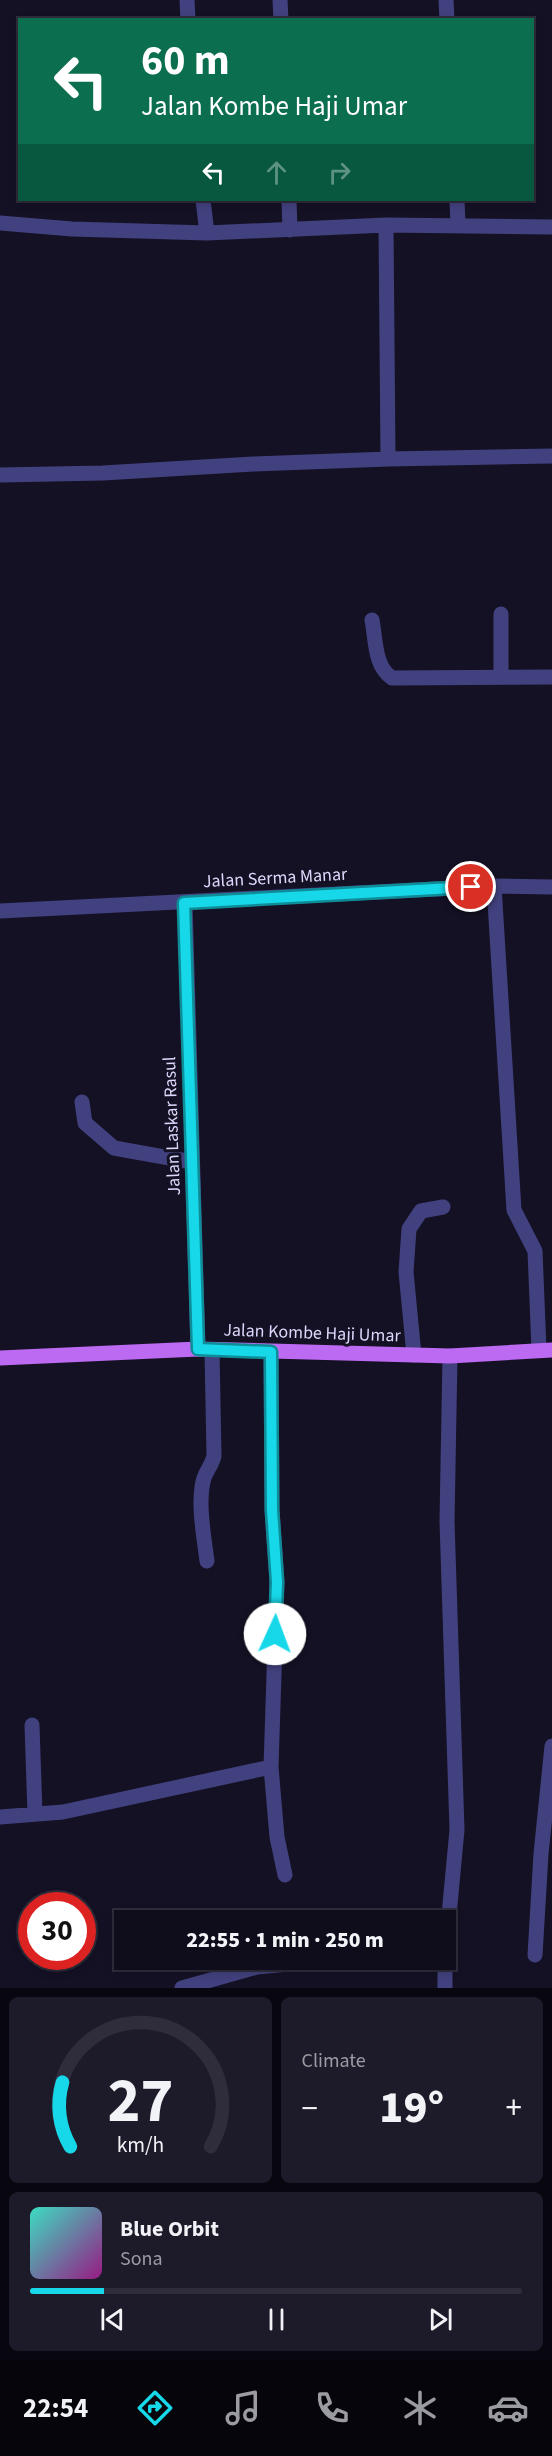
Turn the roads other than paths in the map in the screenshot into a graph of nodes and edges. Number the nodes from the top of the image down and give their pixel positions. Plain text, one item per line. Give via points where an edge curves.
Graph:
1 (187, 0) edge
2 (280, 0) edge
3 (446, 0) edge
4 (188, 18) edge
5 (280, 18) edge
6 (447, 18) edge
7 (203, 201) edge
8 (289, 201) edge
9 (457, 201) edge
10 (0, 223) edge
11 (386, 225) junction
12 (458, 225) junction
13 (552, 227) edge
14 (290, 230) junction
15 (207, 233) junction
16 (552, 456) edge
17 (388, 459) junction
18 (0, 475) edge
19 (501, 614) dead end
20 (372, 620) dead end
21 (501, 677) junction
22 (552, 677) edge
23 (494, 886) junction
24 (552, 887) edge
25 (184, 903) junction
26 (0, 911) edge
27 (82, 1102) dead end
28 (192, 1162) junction
29 (443, 1207) dead end
30 (205, 1349) junction
31 (546, 1350) edge
32 (271, 1352) junction
33 (414, 1355) junction
34 (450, 1356) junction
35 (0, 1358) edge
36 (207, 1561) dead end
37 (32, 1725) dead end
38 (552, 1746) edge
39 (271, 1767) junction
40 (35, 1814) junction
41 (0, 1818) edge
42 (285, 1875) dead end
43 (450, 1910) edge
44 (536, 1955) dead end
45 (246, 1970) edge
46 (445, 1970) edge
47 (182, 1988) edge
48 (445, 1988) edge

1 - 4 street
2 - 5 street
3 - 6 street
7 - 15 street
8 - 14 street
9 - 12 street
10 - 15 street
11 - 12 street
11 - 14 street
11 - 17 street
12 - 13 street
14 - 15 street
16 - 17 street
17 - 18 street via 103,474
19 - 21 street
20 - 21 street via 380,664 392,678
21 - 22 street
23 - 24 street, Jalan Serma Manar
23 - 25 street, Jalan Serma Manar
23 - 31 street via 514,1210 535,1251
25 - 26 street, Jalan Serma Manar
25 - 28 street, Jalan Laskar Rasul
27 - 28 street via 86,1123 114,1148
28 - 30 street, Jalan Laskar Rasul
29 - 33 street via 421,1211 409,1229 406,1272
30 - 32 main road, Jalan Kombe Haji Umar
30 - 35 main road, Jalan Kombe Haji Umar
30 - 36 street, Jalan Laskar Rasul via 214,1456 204,1478 201,1510
31 - 34 main road, Jalan Kombe Haji Umar
32 - 33 main road, Jalan Kombe Haji Umar
32 - 39 street via 272,1510 277,1582
33 - 34 main road, Jalan Kombe Haji Umar
34 - 43 street via 447,1521 458,1830
37 - 40 street
38 - 44 street
39 - 40 street via 63,1812
39 - 42 street via 277,1838
40 - 41 street
45 - 47 street
46 - 48 street

